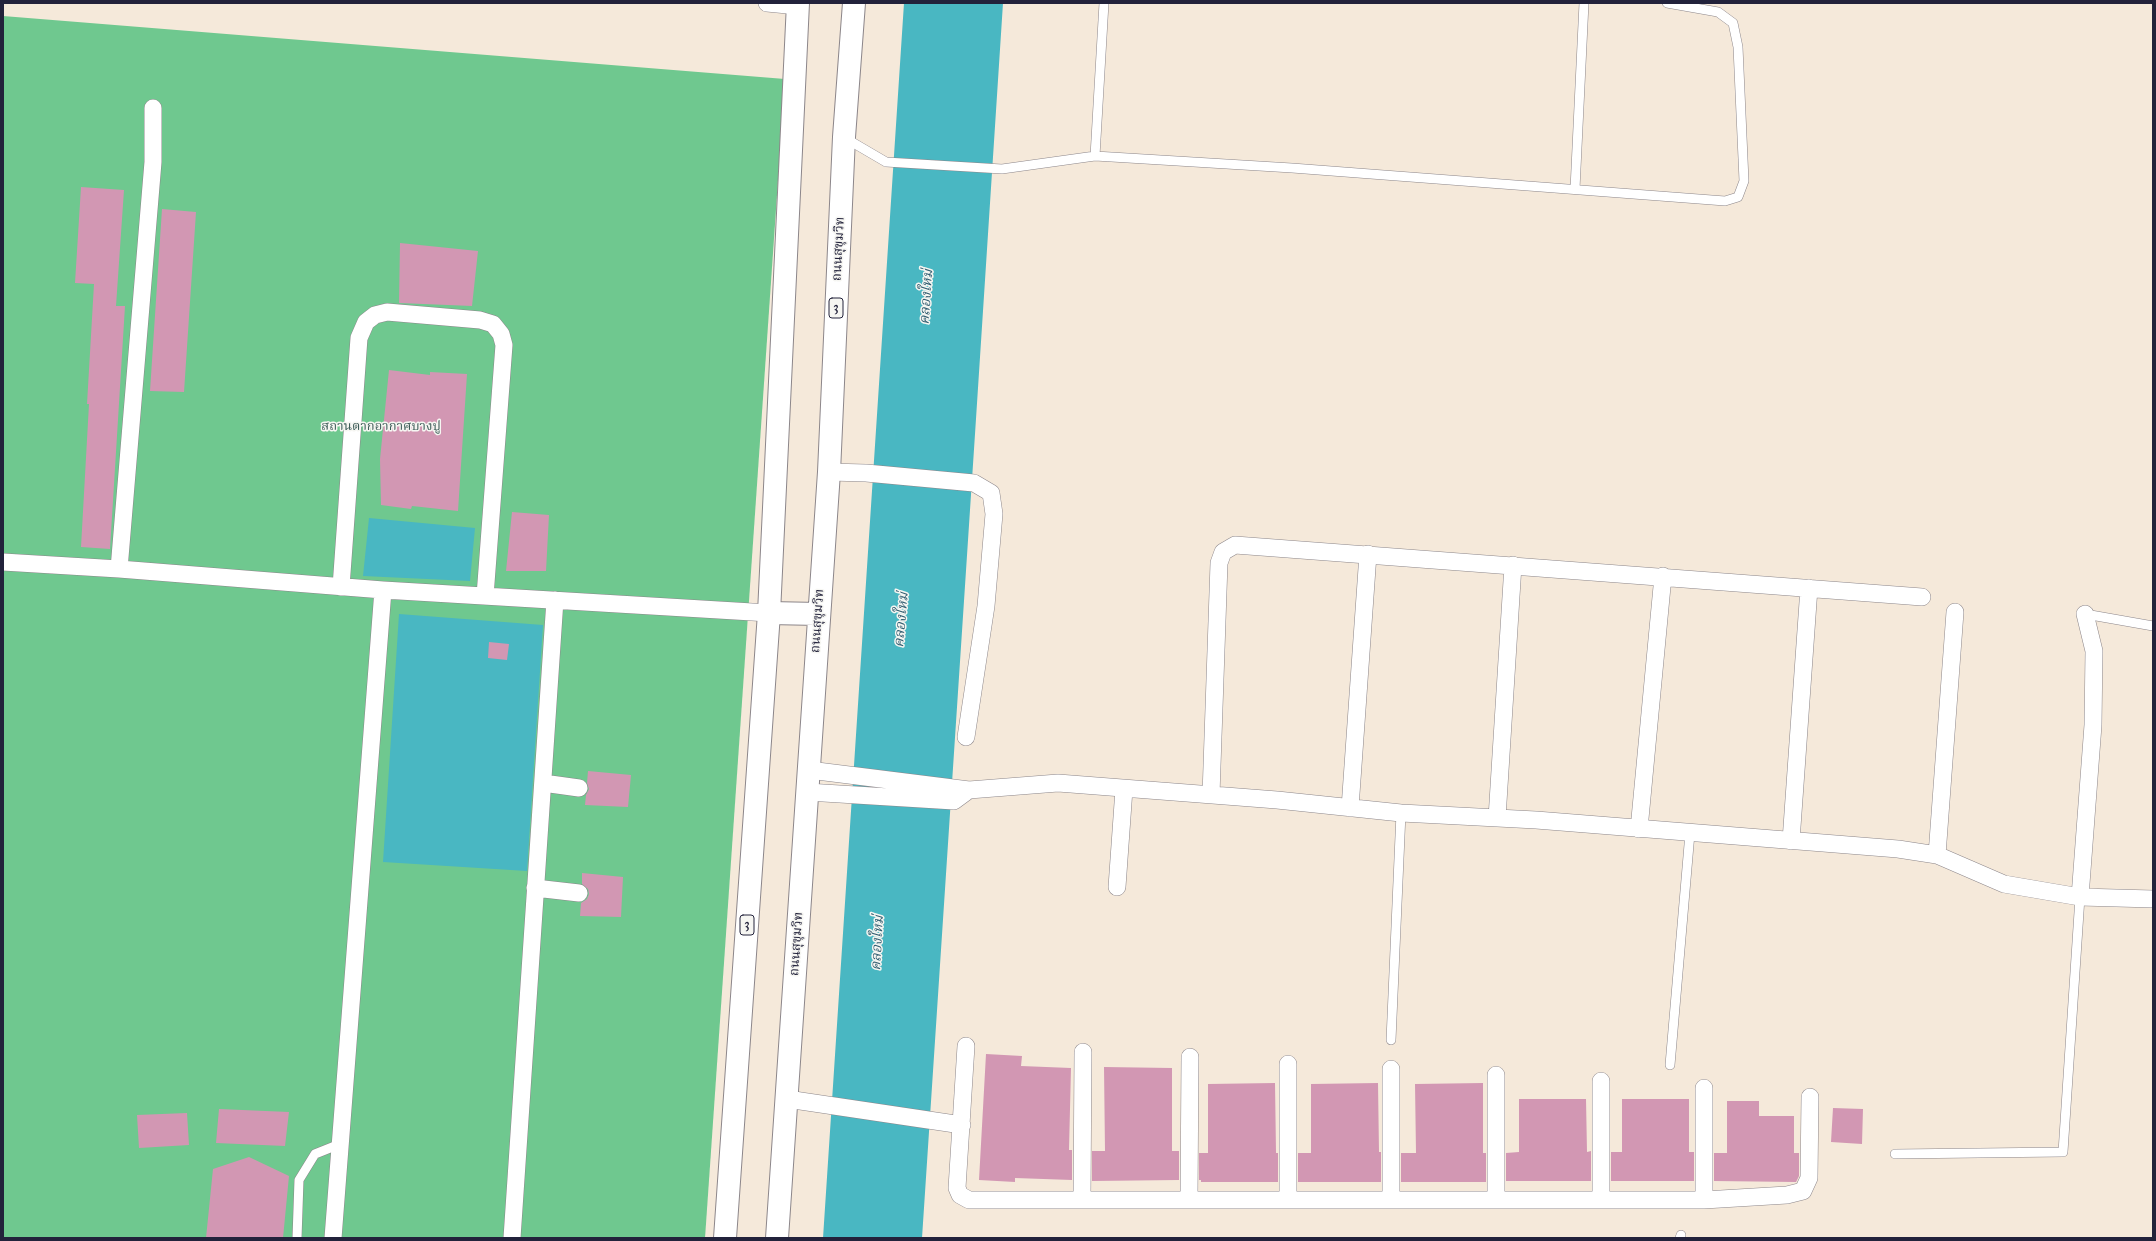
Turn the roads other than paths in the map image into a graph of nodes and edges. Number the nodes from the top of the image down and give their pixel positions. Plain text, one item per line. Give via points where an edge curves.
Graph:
1 (767, 3) edge
2 (854, 3) edge
3 (1104, 3) edge
4 (1584, 3) edge
5 (1667, 3) edge
6 (798, 5) edge
7 (153, 108) dead end
8 (844, 137) junction
9 (1094, 156) junction
10 (1575, 189) junction
11 (829, 472) junction
12 (1368, 554) junction
13 (3, 562) edge
14 (1512, 565) junction
15 (119, 569) junction
16 (1664, 576) junction
17 (341, 587) junction
18 (1809, 588) junction
19 (383, 590) junction
20 (485, 596) junction
21 (1922, 597) dead end
22 (555, 600) junction
23 (1955, 612) dead end
24 (769, 613) junction
25 (819, 614) junction
26 (2086, 614) joint
27 (2153, 626) edge
28 (966, 737) dead end
29 (808, 770) junction
30 (543, 783) junction
31 (579, 788) dead end
32 (1124, 789) junction
33 (807, 792) junction
34 (960, 793) junction
35 (1211, 795) junction
36 (1350, 808) junction
37 (1401, 813) junction
38 (1497, 818) junction
39 (1639, 829) junction
40 (1690, 833) junction
41 (1791, 841) junction
42 (1937, 856) junction
43 (1117, 887) dead end
44 (535, 888) junction
45 (579, 893) dead end
46 (2080, 897) junction
47 (2153, 899) edge
48 (1391, 1040) dead end
49 (966, 1046) dead end
50 (1084, 1052) dead end
51 (1190, 1057) dead end
52 (1288, 1064) dead end
53 (1670, 1065) dead end
54 (1391, 1069) dead end
55 (1496, 1075) dead end
56 (1601, 1081) dead end
57 (1704, 1088) dead end
58 (1810, 1097) dead end
59 (787, 1099) junction
60 (962, 1125) junction
61 (340, 1144) junction
62 (1895, 1154) dead end
63 (1082, 1200) junction
64 (1189, 1200) junction
65 (1288, 1200) junction
66 (1391, 1200) junction
67 (1496, 1200) junction
68 (1602, 1200) junction
69 (1704, 1200) junction
70 (297, 1238) edge
71 (333, 1238) edge
72 (512, 1238) edge
73 (725, 1238) edge
74 (777, 1238) edge

1 - 6 street
2 - 8 highway, ถนนสุขุมวิท / 3
3 - 9 lane
4 - 10 lane
5 - 10 lane via 1718,12 1733,23 1738,47 1744,181 1738,197 1725,201
6 - 24 highway, 3
7 - 15 street via 152,162
8 - 9 lane via 886,162 1002,168
8 - 11 highway, ถนนสุขุมวิท / 3
9 - 10 lane
11 - 25 highway, ถนนสุขุมวิท / 3
11 - 28 street via 974,483 991,493 994,514 986,606
12 - 14 street
12 - 35 street via 1235,545 1223,552 1220,563
12 - 36 street
13 - 15 street
14 - 16 street
14 - 38 street
15 - 17 street
16 - 18 street
16 - 39 street
17 - 19 street
17 - 20 street via 359,338 366,322 375,315 387,312 480,320 493,324 501,334 504,345
18 - 21 street
18 - 41 street
19 - 20 street
19 - 61 street
20 - 22 street
22 - 24 street
22 - 30 street
23 - 42 street
24 - 25 highway
24 - 73 highway, 3
25 - 29 highway, ถนนสุขุมวิท / 3
26 - 27 lane
26 - 46 street via 2094,651 2093,725
29 - 33 highway, ถนนสุขุมวิท / 3
29 - 34 street via 842,772
30 - 31 street
30 - 44 street
32 - 34 street via 1058,783
32 - 35 street
32 - 43 street
33 - 34 street
33 - 59 highway, ถนนสุขุมวิท / 3
35 - 36 street
36 - 37 street
37 - 38 street
37 - 48 lane
38 - 39 street
39 - 40 street
40 - 41 street
40 - 53 lane
41 - 42 street via 1898,849
42 - 46 street via 2004,884
44 - 45 street
44 - 72 street
46 - 47 street
46 - 62 lane via 2063,1152
49 - 60 street
50 - 63 street
51 - 64 street
52 - 65 street
54 - 66 street
55 - 67 street
56 - 68 street
57 - 69 street
58 - 69 street via 1809,1178 1803,1191 1787,1195
59 - 60 street
59 - 74 highway, ถนนสุขุมวิท / 3
60 - 63 street via 957,1188 960,1195 969,1200
61 - 70 lane via 315,1154 299,1180
61 - 71 street
63 - 64 street
64 - 65 street
65 - 66 street
66 - 67 street
67 - 68 street
68 - 69 street

